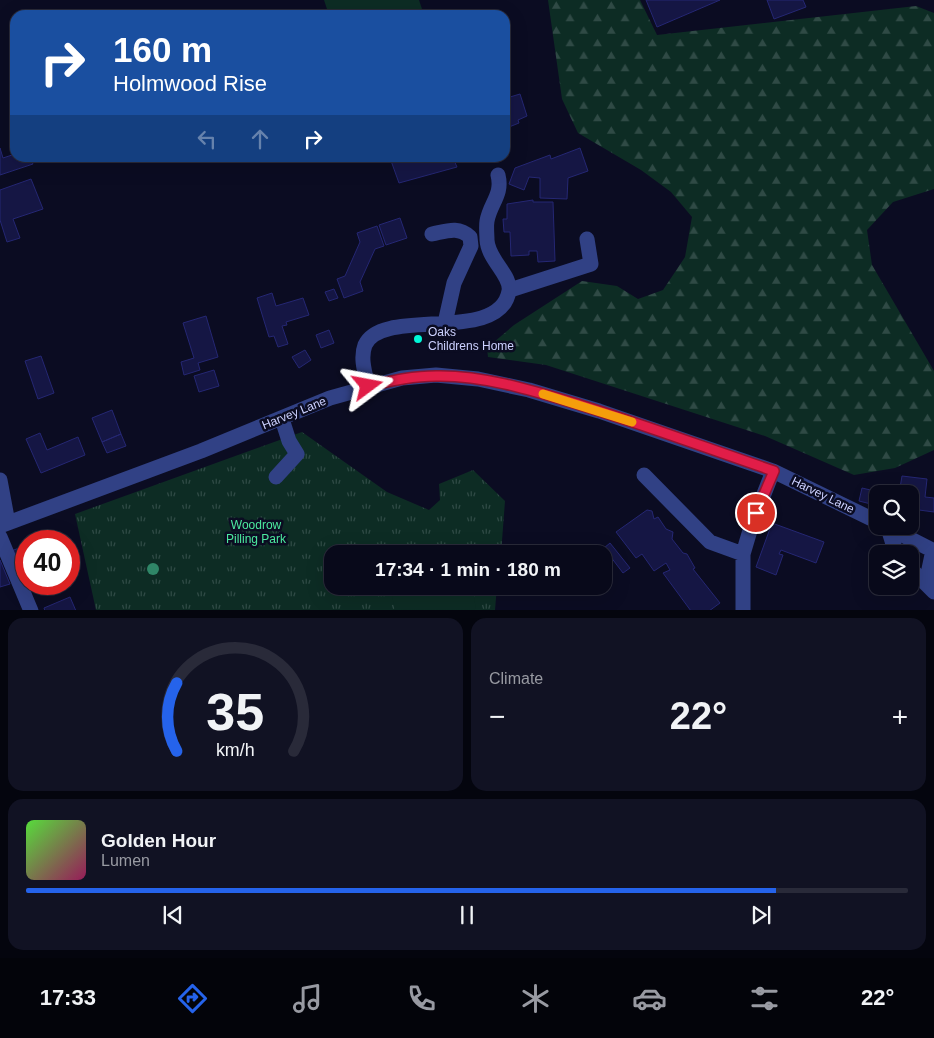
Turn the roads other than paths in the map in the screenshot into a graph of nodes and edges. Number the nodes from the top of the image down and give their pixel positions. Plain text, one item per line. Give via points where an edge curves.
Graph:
1 (498, 175) dead end
2 (432, 234) dead end
3 (587, 239) dead end
4 (510, 290) junction
5 (445, 323) junction
6 (368, 386) junction
7 (282, 419) junction
8 (774, 471) junction
9 (644, 475) dead end
10 (276, 476) dead end
11 (0, 480) edge
12 (869, 518) edge
13 (4, 525) edge
14 (903, 535) edge
15 (0, 537) edge
16 (934, 551) edge
17 (743, 554) junction
18 (919, 577) edge
19 (933, 591) edge
20 (31, 610) edge
21 (743, 610) edge

1 - 4 street via 500,186 487,221 487,243 494,263 507,277
2 - 5 street via 455,229 470,237 470,246 454,283
3 - 4 street via 591,264
4 - 5 street via 498,309 488,316
5 - 6 street via 401,327 375,334 366,344 362,357
6 - 7 street, Harvey Lane
6 - 8 street, Harvey Lane via 402,378 478,379 600,411
7 - 10 street via 297,454
7 - 13 street, Harvey Lane
8 - 12 street, Harvey Lane
8 - 17 street
9 - 17 street via 710,542
11 - 13 street
14 - 16 street, Harvey Lane
15 - 20 street
16 - 19 street via 929,569
17 - 21 street
18 - 19 street

